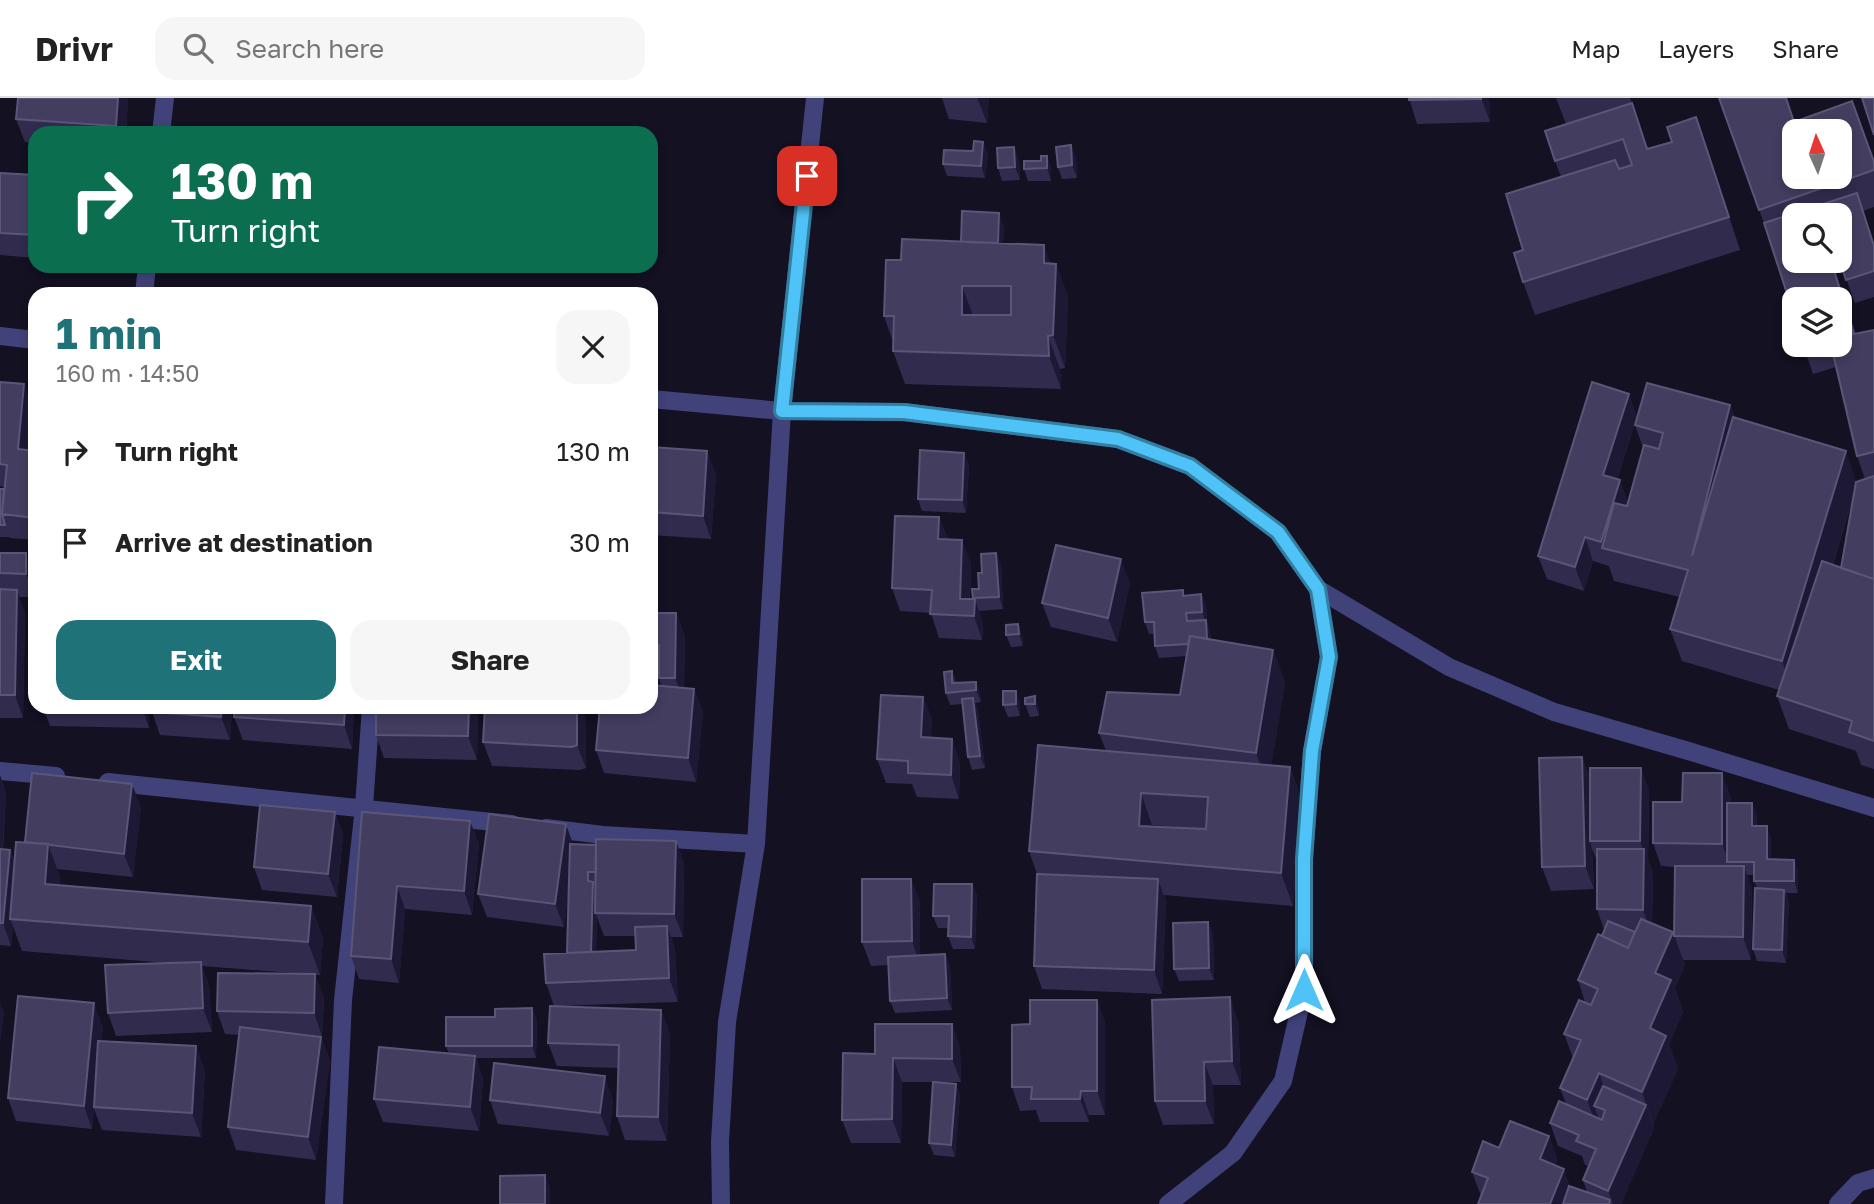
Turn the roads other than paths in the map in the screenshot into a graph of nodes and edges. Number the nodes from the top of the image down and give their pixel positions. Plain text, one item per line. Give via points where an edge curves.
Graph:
1 (165, 98) edge
2 (815, 98) edge
3 (162, 126) edge
4 (0, 337) edge
5 (28, 339) edge
6 (658, 400) edge
7 (782, 411) junction
8 (1318, 589) junction
9 (371, 714) edge
10 (0, 771) edge
11 (68, 778) edge
12 (94, 780) edge
13 (365, 807) junction
14 (1874, 808) edge
15 (756, 845) junction
16 (1874, 1178) edge
17 (334, 1204) edge
18 (721, 1204) edge
19 (1168, 1204) edge
20 (1838, 1204) edge

1 - 3 street
2 - 7 street
4 - 5 street
6 - 7 street
7 - 8 street via 904,412 1118,439 1190,466 1278,532
7 - 15 street
8 - 14 street via 1449,667 1554,712
8 - 19 street via 1329,657 1312,751 1304,859 1304,990 1283,1081 1233,1153
9 - 13 street
10 - 11 street
12 - 13 street
13 - 15 street via 603,835
13 - 17 street via 343,1000
15 - 18 street via 727,1022
16 - 20 street via 1858,1183

